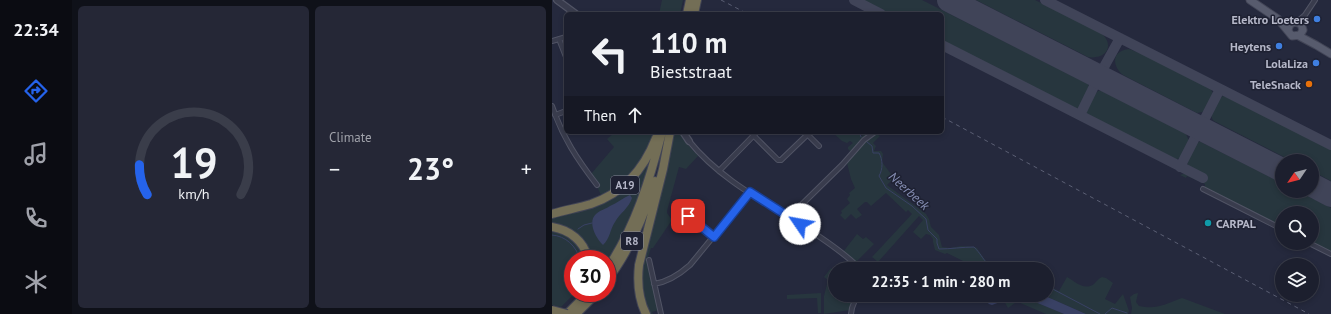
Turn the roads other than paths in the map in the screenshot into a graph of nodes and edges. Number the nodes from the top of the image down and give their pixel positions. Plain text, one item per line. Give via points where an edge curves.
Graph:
1 (557, 0) edge
2 (690, 0) edge
3 (697, 0) edge
4 (1250, 0) edge
5 (1315, 0) edge
6 (573, 12) edge
7 (687, 12) edge
8 (694, 12) edge
9 (1297, 28) junction
10 (564, 38) edge
11 (559, 39) junction
12 (552, 41) edge
13 (564, 52) edge
14 (1331, 54) edge
15 (552, 106) edge
16 (564, 112) edge
17 (555, 116) junction
18 (657, 134) edge
19 (661, 134) edge
20 (669, 134) edge
21 (670, 134) edge
22 (684, 134) edge
23 (754, 134) edge
24 (756, 134) edge
25 (805, 134) edge
26 (807, 134) edge
27 (872, 134) edge
28 (689, 141) joint
29 (819, 146) dead end
30 (719, 171) junction
31 (597, 185) dead end
32 (1203, 189) dead end
33 (750, 192) junction
34 (552, 214) edge
35 (688, 216) dead end
36 (789, 217) junction
37 (1275, 225) edge
38 (552, 227) edge
39 (714, 237) junction
40 (1319, 248) edge
41 (585, 250) edge
42 (1331, 254) edge
43 (616, 255) edge
44 (649, 260) dead end
45 (852, 262) edge
46 (616, 267) edge
47 (654, 284) junction
48 (573, 302) edge
49 (579, 302) edge
50 (588, 302) edge
51 (854, 302) edge
52 (552, 310) edge
53 (562, 314) edge
54 (567, 314) edge
55 (576, 314) edge
56 (646, 314) edge
57 (661, 314) edge
58 (851, 314) edge

1 - 6 street
2 - 7 highway
3 - 8 highway
4 - 9 main road
5 - 9 street
9 - 14 main road
10 - 11 street
11 - 12 street
11 - 13 street
15 - 17 street
16 - 17 street
17 - 31 street via 575,156
18 - 34 highway, A19 via 642,166 623,187 598,201
19 - 43 highway, R8 via 633,222
20 - 46 highway, R8 via 638,228
21 - 56 highway via 639,265 639,295
22 - 28 street
23 - 30 street
24 - 25 street via 778,160 781,160
26 - 29 street
27 - 36 street
28 - 30 street
30 - 33 street
32 - 37 street
33 - 36 street
33 - 39 street
35 - 39 street
36 - 45 street
38 - 41 highway via 574,236
39 - 47 street via 686,269
40 - 42 street
44 - 47 street
47 - 57 street
48 - 53 highway
49 - 54 highway
50 - 55 highway
51 - 58 street
52 - 54 highway, bridge

